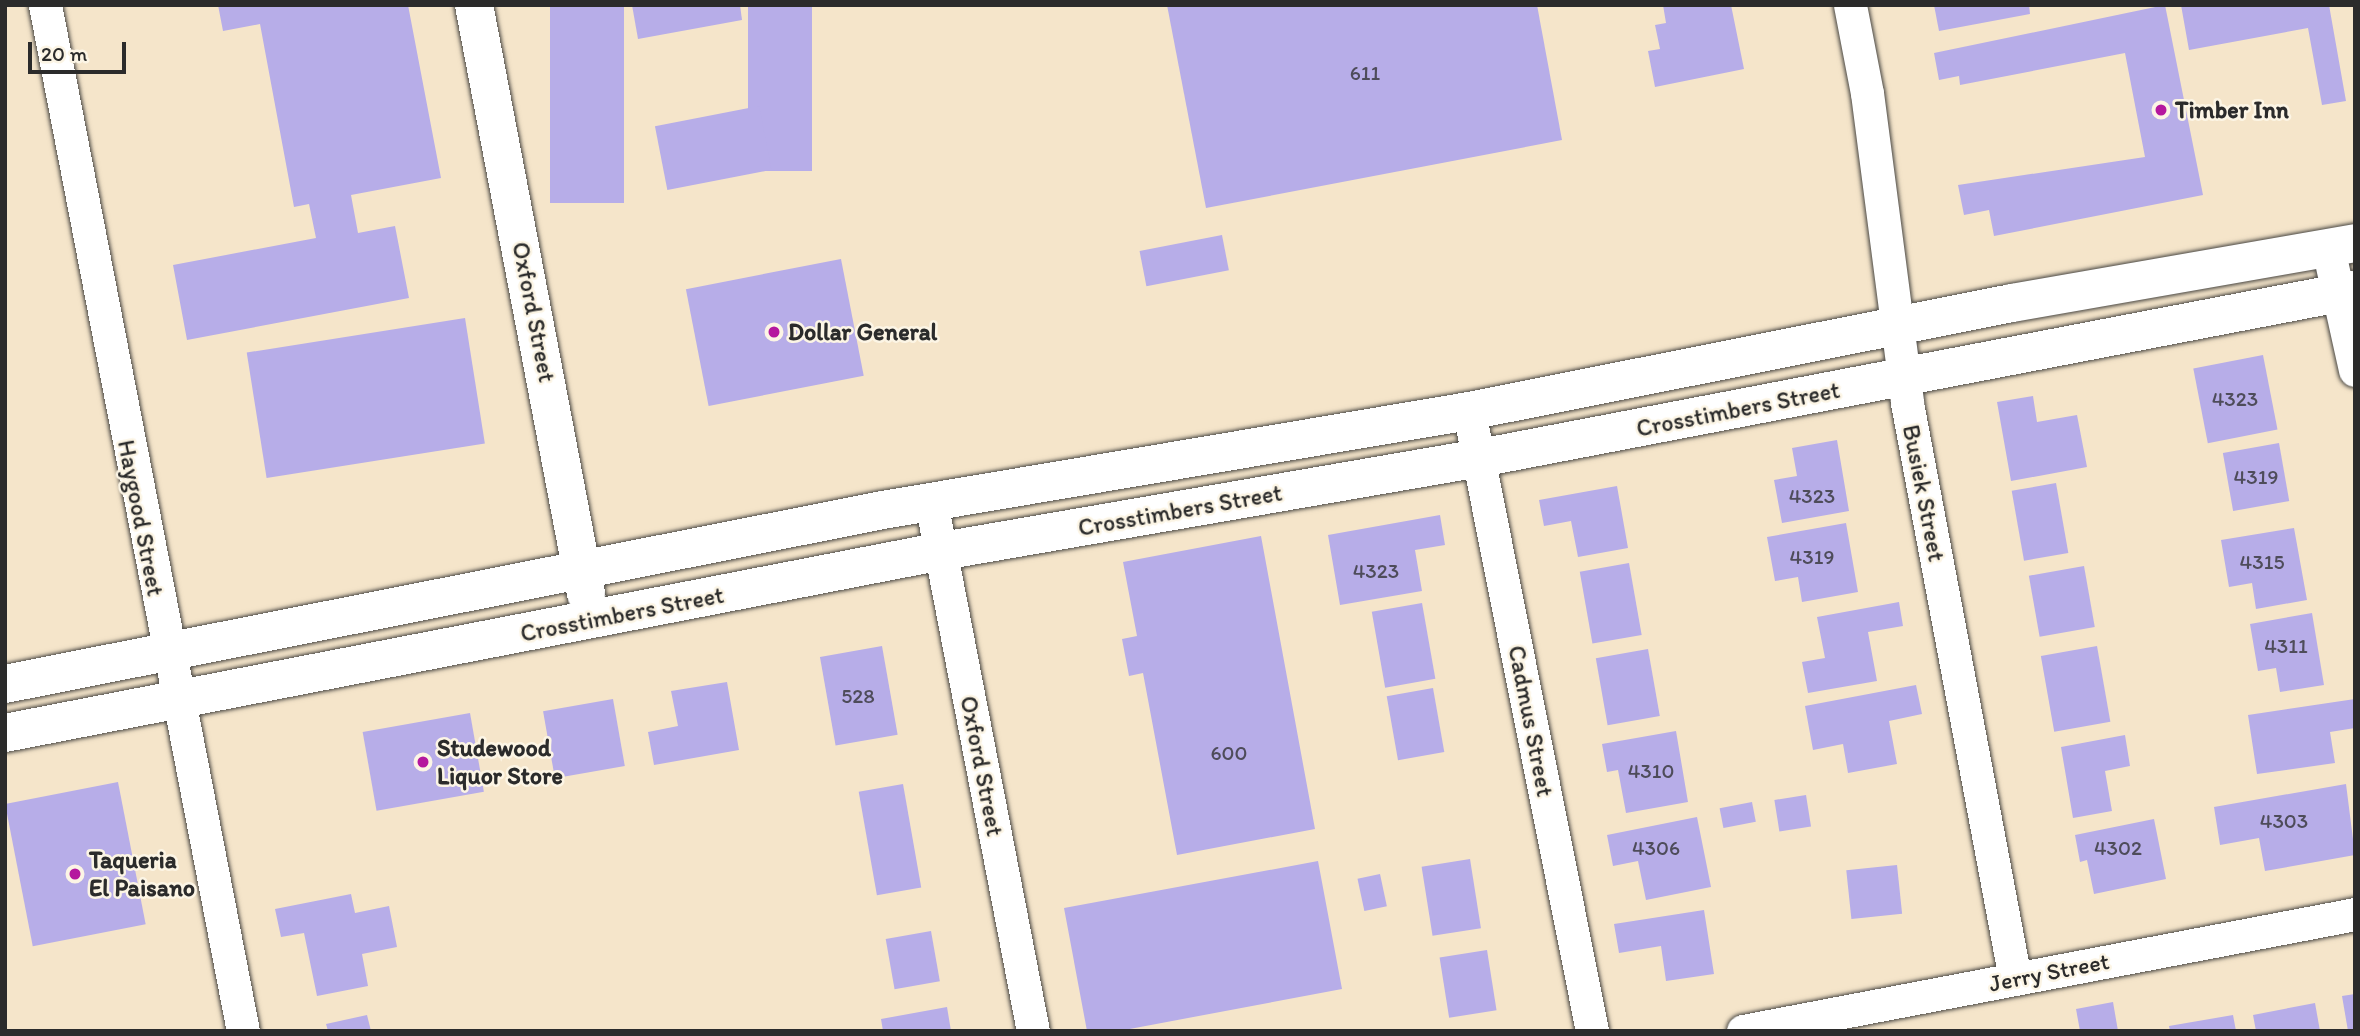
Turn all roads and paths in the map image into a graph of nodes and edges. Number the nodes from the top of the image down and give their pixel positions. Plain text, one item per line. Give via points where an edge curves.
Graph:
1 (45, 5) edge
2 (474, 5) edge
3 (1850, 5) edge
4 (2342, 245) edge
5 (2348, 292) edge
6 (1895, 326) junction
7 (2355, 370) edge
8 (1903, 378) junction
9 (1469, 411) junction
10 (1479, 458) junction
11 (932, 502) junction
12 (942, 551) junction
13 (582, 569) junction
14 (591, 620) junction
15 (167, 654) junction
16 (5, 684) edge
17 (177, 703) junction
18 (5, 733) edge
19 (2355, 914) edge
20 (2015, 979) junction
21 (243, 1031) edge
22 (1033, 1031) edge
23 (1592, 1031) edge
24 (1743, 1031) edge

1 - 15 street, Haygood Street
2 - 13 main road, Oxford Street
3 - 6 street, Busiek Street via 1867,93
4 - 5 street
4 - 6 main road, Crosstimbers Street
5 - 7 street
5 - 8 main road, Crosstimbers Street
6 - 8 street, Busiek Street
6 - 9 main road, Crosstimbers Street
8 - 10 main road, Crosstimbers Street
8 - 20 street, Busiek Street
9 - 10 street, Cadmus Street
9 - 11 main road, Crosstimbers Street
10 - 12 main road, Crosstimbers Street
10 - 23 street, Cadmus Street
11 - 12 street, Oxford Street
11 - 13 main road, Crosstimbers Street
12 - 14 main road, Crosstimbers Street
12 - 22 street, Oxford Street
13 - 14 main road, Oxford Street
13 - 15 main road, Crosstimbers Street
14 - 17 main road, Crosstimbers Street
15 - 16 main road, Crosstimbers Street
15 - 17 street, Haygood Street
17 - 18 main road, Crosstimbers Street
17 - 21 street, Haygood Street
19 - 20 street, Jerry Street
20 - 24 street, Jerry Street

